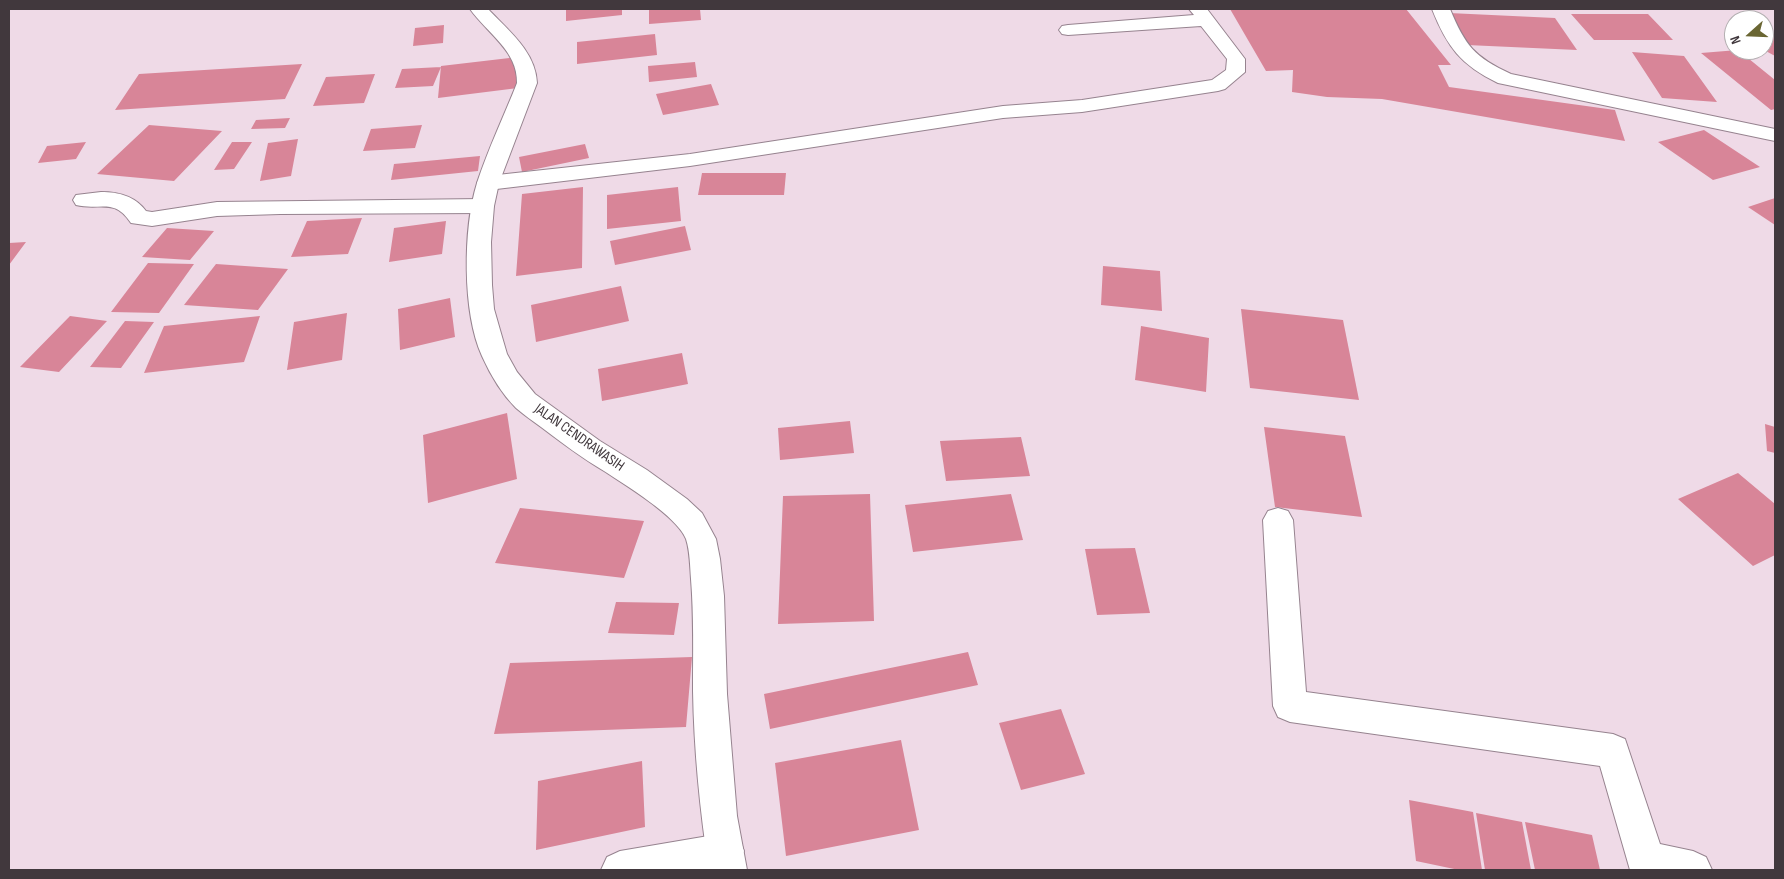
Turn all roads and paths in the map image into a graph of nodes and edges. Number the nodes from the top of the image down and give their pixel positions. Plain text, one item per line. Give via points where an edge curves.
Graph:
1 (479, 9) edge
2 (1441, 9) edge
3 (1202, 14) edge
4 (1068, 30) dead end
5 (1775, 135) edge
6 (486, 195) junction
7 (84, 200) dead end
8 (1278, 520) dead end
9 (727, 861) edge
10 (1648, 864) edge
11 (620, 870) edge
12 (1693, 870) edge

1 - 6 street, JALAN CENDRAWASIH via 519,54 527,70 527,83
2 - 5 street via 1455,42 1464,52 1475,62 1505,78
3 - 4 street
3 - 6 street via 1236,59 1235,72 1218,85 1082,106 1003,112
6 - 7 street via 217,209 152,219 139,218 134,207 123,201
6 - 9 street, JALAN CENDRAWASIH via 479,242 482,309 494,355 508,380 526,401 560,428 677,507 692,522 701,539 708,596 710,694 719,816
8 - 10 street via 1290,706 1613,751
9 - 11 street
10 - 12 street

